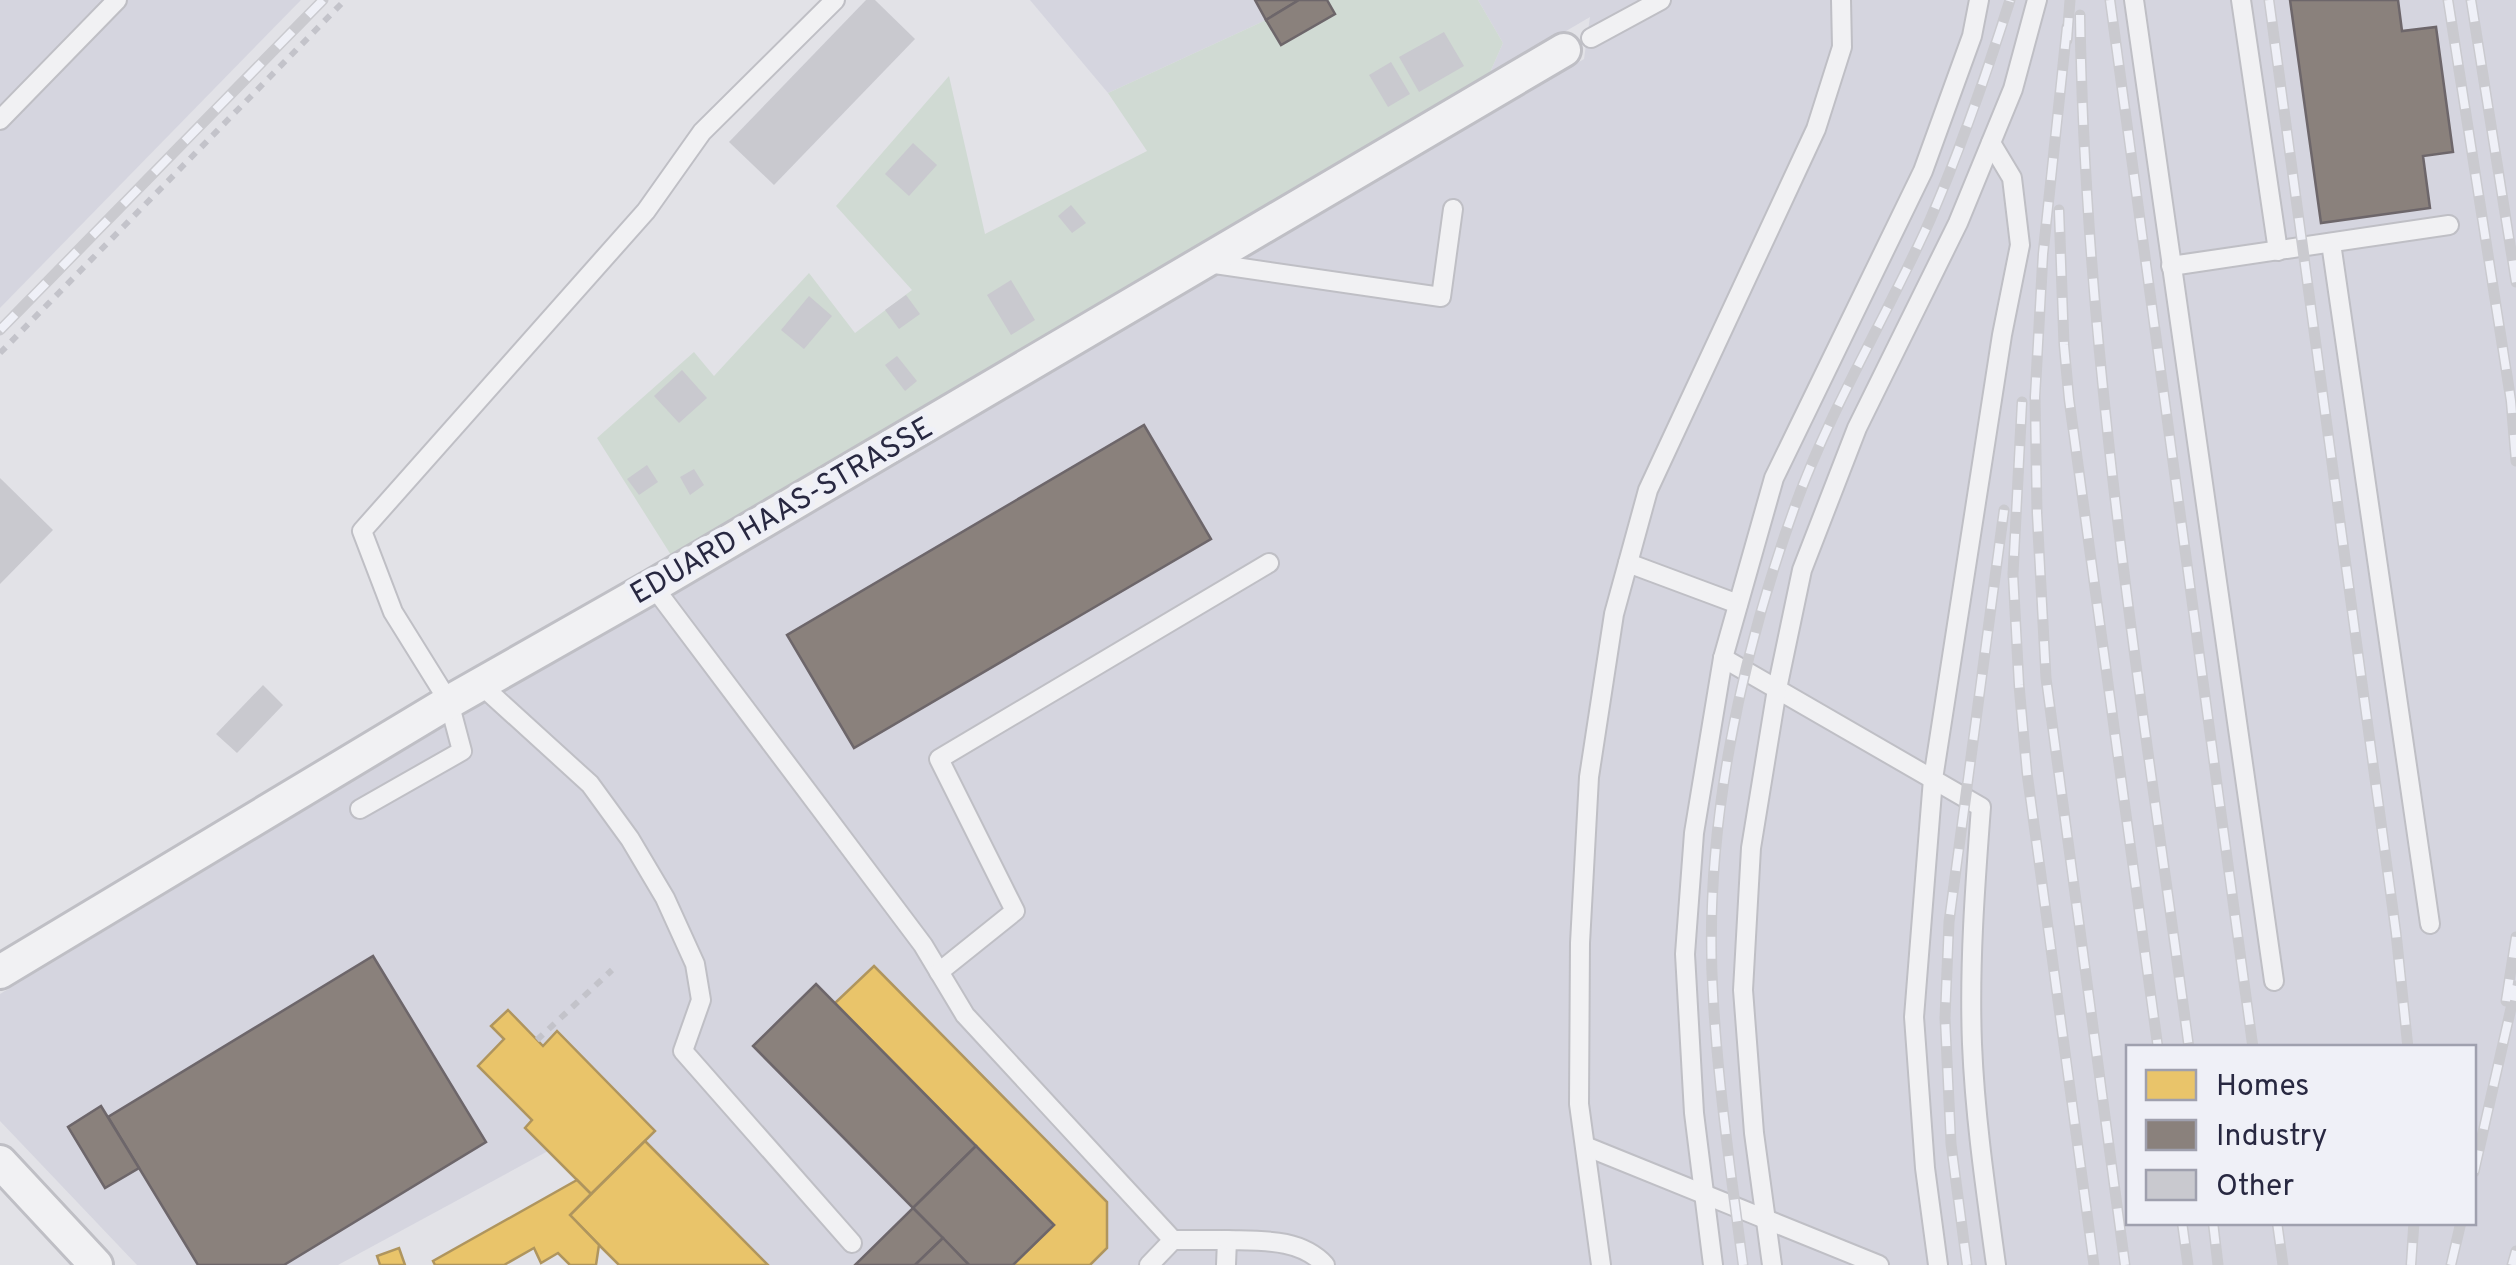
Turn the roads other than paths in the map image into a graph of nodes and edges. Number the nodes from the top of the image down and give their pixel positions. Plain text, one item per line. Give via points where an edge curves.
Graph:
1 (116, 0) edge
2 (835, 0) edge
3 (1661, 0) edge
4 (1841, 0) edge
5 (1979, 0) edge
6 (2036, 0) edge
7 (2134, 0) edge
8 (2241, 0) edge
9 (1578, 44) joint
10 (0, 120) edge
11 (1991, 143) junction
12 (1454, 209) dead end
13 (2449, 226) dead end
14 (2331, 242) junction
15 (2278, 250) junction
16 (1202, 262) junction
17 (2171, 266) junction
18 (1268, 563) dead end
19 (1628, 563) junction
20 (654, 586) junction
21 (1738, 604) junction
22 (1723, 658) junction
23 (480, 684) junction
24 (1777, 689) junction
25 (448, 702) junction
26 (1933, 780) junction
27 (360, 809) dead end
28 (2430, 924) dead end
29 (0, 972) edge
30 (938, 972) junction
31 (2274, 981) dead end
32 (1585, 1146) junction
33 (0, 1162) edge
34 (1704, 1193) junction
35 (1766, 1218) junction
36 (1173, 1240) junction
37 (1226, 1240) junction
38 (852, 1243) dead end
39 (96, 1265) edge
40 (1149, 1265) edge
41 (1226, 1265) edge
42 (1324, 1265) edge
43 (1600, 1265) edge
44 (1713, 1265) edge
45 (1772, 1265) edge
46 (1879, 1265) edge
47 (1938, 1265) edge
48 (1996, 1265) edge

1 - 10 lane
2 - 25 lane via 702,132 646,211 362,531 394,612
3 - 9 lane
4 - 19 lane via 1842,47 1816,129 1648,490
5 - 21 lane via 1923,171 1774,478
6 - 11 lane via 2014,89
7 - 17 lane
8 - 15 lane
9 - 16 street, EDUARD HAAS-STRASSE
11 - 24 lane via 1850,446 1802,570
11 - 26 lane via 2012,178 2020,245
12 - 16 lane via 1441,296
13 - 14 lane
14 - 15 lane
14 - 28 lane
15 - 17 lane
16 - 20 street, EDUARD HAAS-STRASSE
17 - 31 lane
18 - 30 lane via 939,759 1014,911
19 - 21 lane
19 - 32 lane via 1589,778 1580,961
20 - 23 street, EDUARD HAAS-STRASSE
20 - 30 lane
21 - 22 lane
22 - 24 lane
22 - 34 lane via 1694,833 1685,954
23 - 25 street, EDUARD HAAS-STRASSE
23 - 38 lane via 590,784 630,838 695,964 701,1000 683,1052
24 - 26 lane
24 - 35 lane via 1750,848 1743,990
25 - 27 lane via 462,750
25 - 29 street, EDUARD HAAS-STRASSE
26 - 47 lane via 1914,1017
26 - 48 lane via 1981,808 1972,1044
30 - 36 lane via 965,1014
32 - 34 lane
32 - 43 lane
33 - 39 street
34 - 35 lane
34 - 44 lane
35 - 45 lane
35 - 46 lane
36 - 37 lane
36 - 40 lane
37 - 41 lane
37 - 42 lane via 1300,1247

